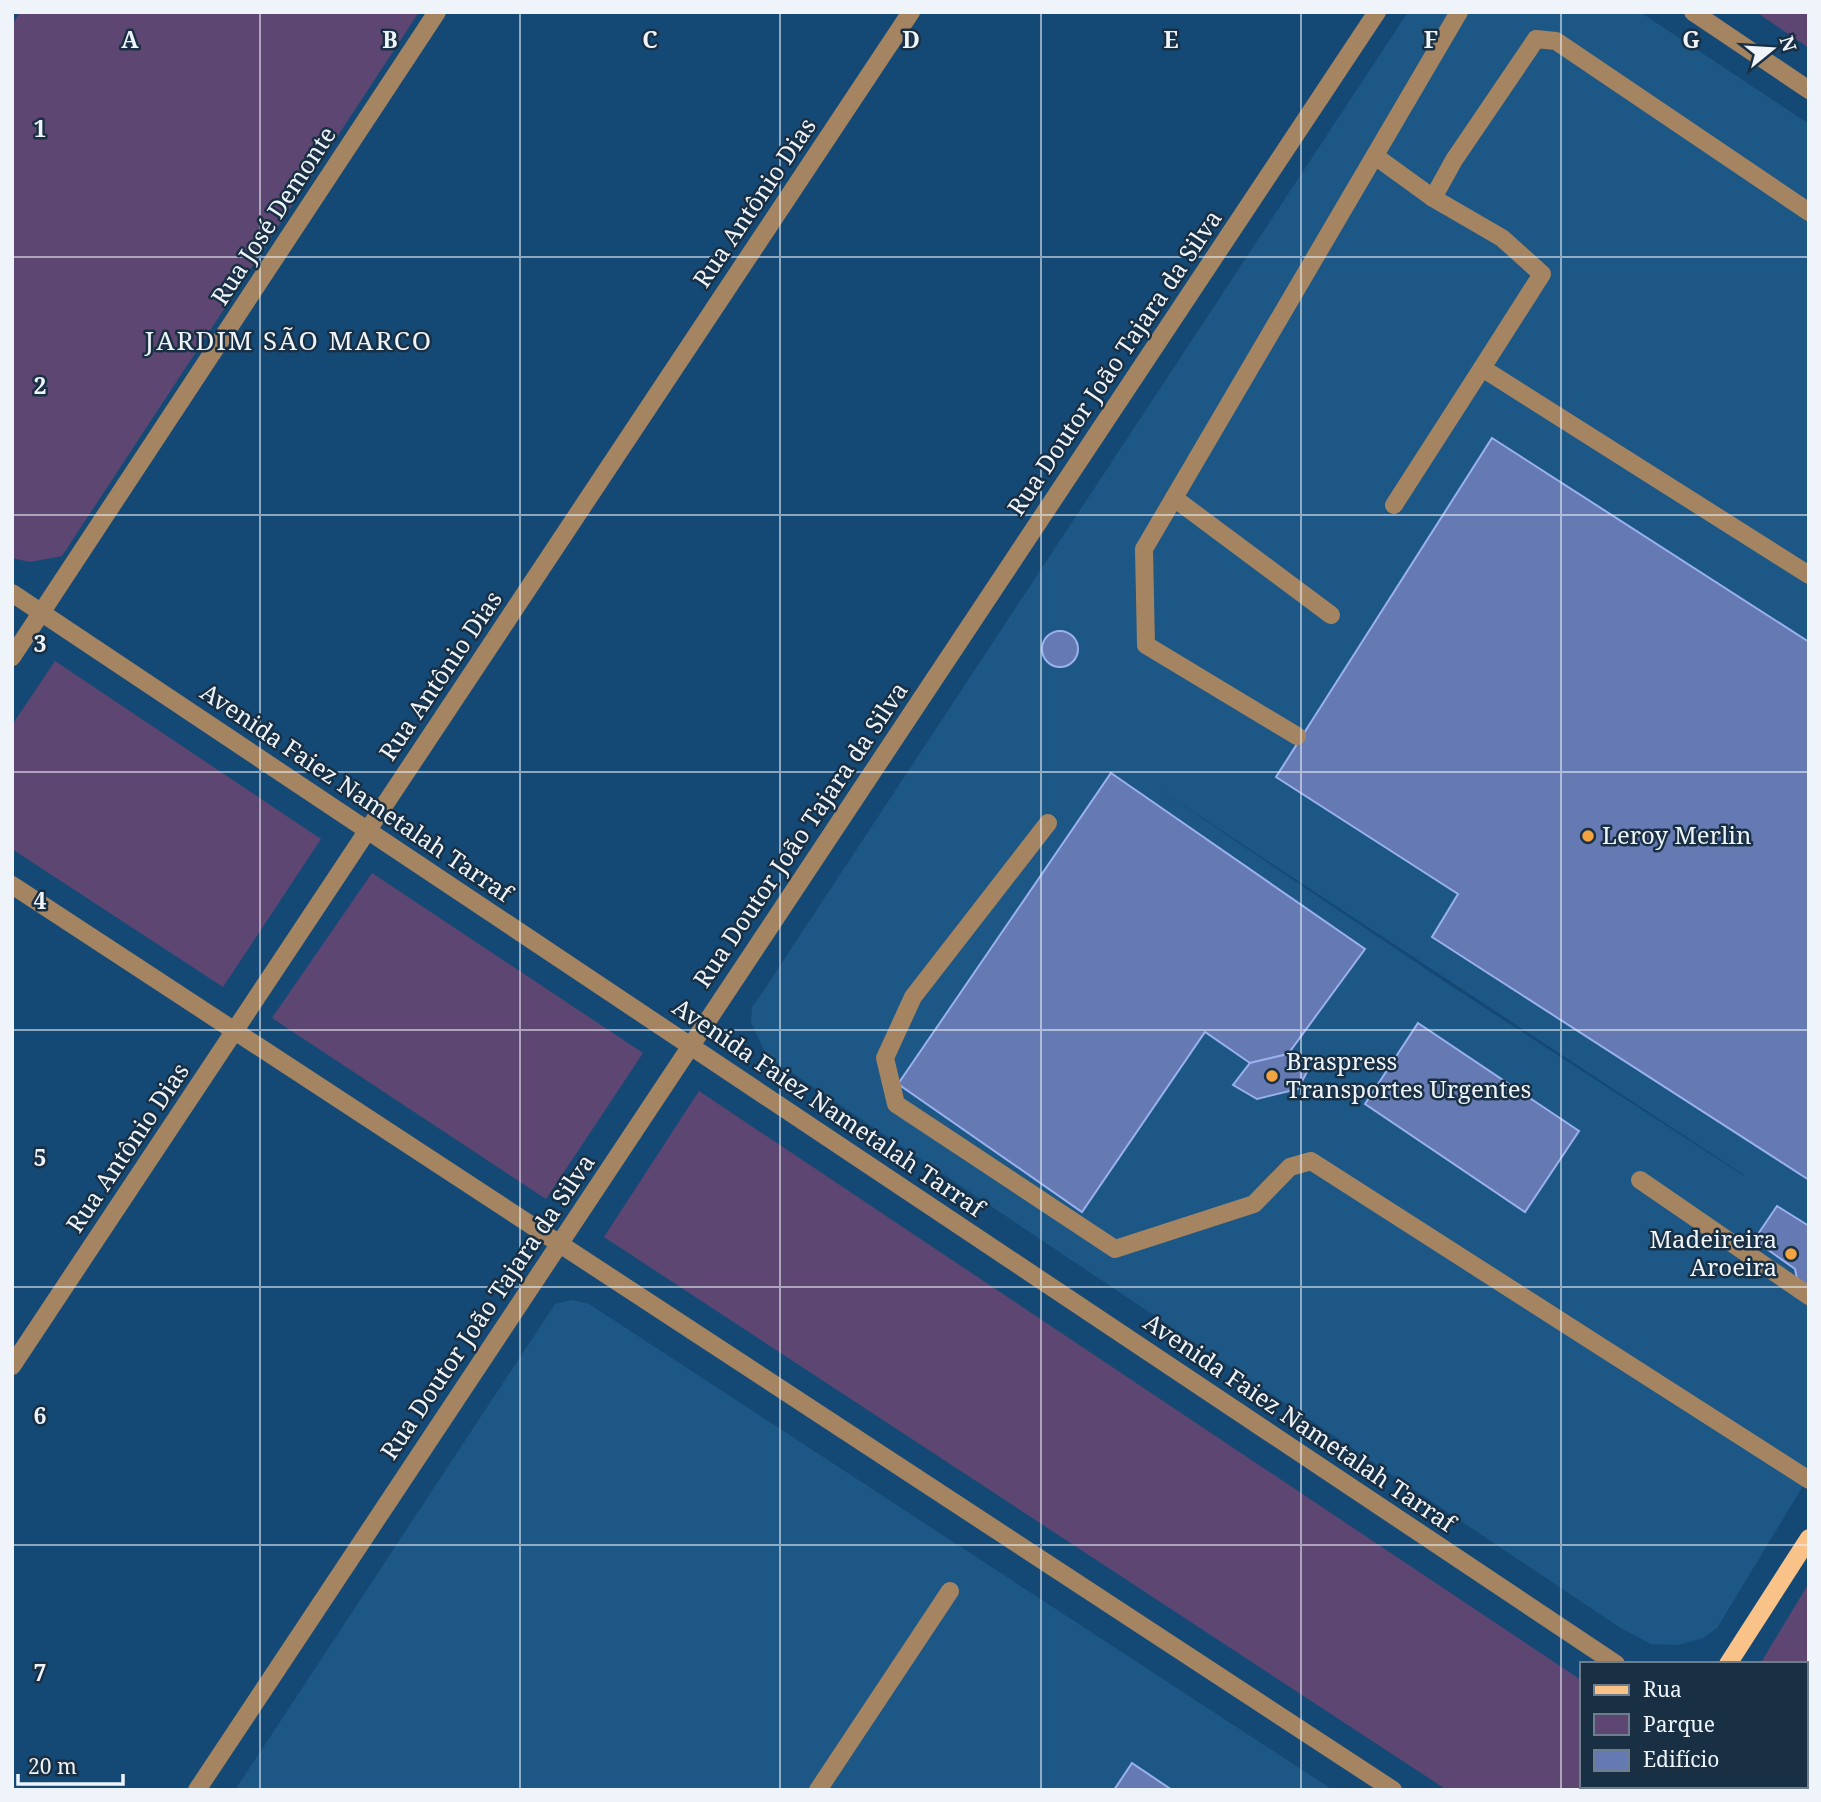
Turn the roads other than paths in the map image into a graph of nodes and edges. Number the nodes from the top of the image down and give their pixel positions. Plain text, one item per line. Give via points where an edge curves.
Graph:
1 (437, 12) edge
2 (911, 12) edge
3 (1377, 12) edge
4 (1460, 12) edge
5 (1693, 12) edge
6 (1809, 90) edge
7 (1375, 156) junction
8 (1433, 198) junction
9 (1809, 212) edge
10 (1482, 368) junction
11 (1174, 498) junction
12 (1394, 505) dead end
13 (1809, 575) edge
14 (12, 593) edge
15 (42, 612) junction
16 (1331, 615) dead end
17 (12, 657) edge
18 (1297, 736) dead end
19 (1048, 823) dead end
20 (368, 830) junction
21 (12, 885) edge
22 (235, 1031) junction
23 (691, 1046) junction
24 (1640, 1180) dead end
25 (560, 1244) junction
26 (1809, 1296) edge
27 (12, 1366) edge
28 (1809, 1480) edge
29 (1809, 1538) edge
30 (950, 1591) dead end
31 (1613, 1662) edge
32 (1729, 1662) edge
33 (197, 1790) edge
34 (818, 1790) edge
35 (1393, 1790) edge

1 - 15 street, Rua José Demonte
2 - 20 street, Rua Antônio Dias
3 - 23 street, Rua Doutor João Tajara da Silva
4 - 7 street
5 - 6 street
7 - 8 street
7 - 11 street
8 - 9 street via 1536,39 1546,38
8 - 10 street via 1502,237 1542,274
10 - 12 street
10 - 13 street
11 - 16 street
11 - 18 street via 1144,549 1146,645
14 - 15 street, Avenida Faiez Nametalah Tarraf
15 - 17 street, Rua José Demonte
15 - 20 street, Avenida Faiez Nametalah Tarraf
19 - 28 street via 913,997 885,1058 896,1104 1115,1248 1254,1204 1290,1167 1311,1161
20 - 22 street, Rua Antônio Dias
20 - 23 street, Avenida Faiez Nametalah Tarraf
21 - 22 street
22 - 25 street
22 - 27 street, Rua Antônio Dias
23 - 25 street, Rua Doutor João Tajara da Silva
23 - 31 street, Avenida Faiez Nametalah Tarraf
24 - 26 street
25 - 33 street, Rua Doutor João Tajara da Silva
25 - 35 street
29 - 32 main road
30 - 34 street

